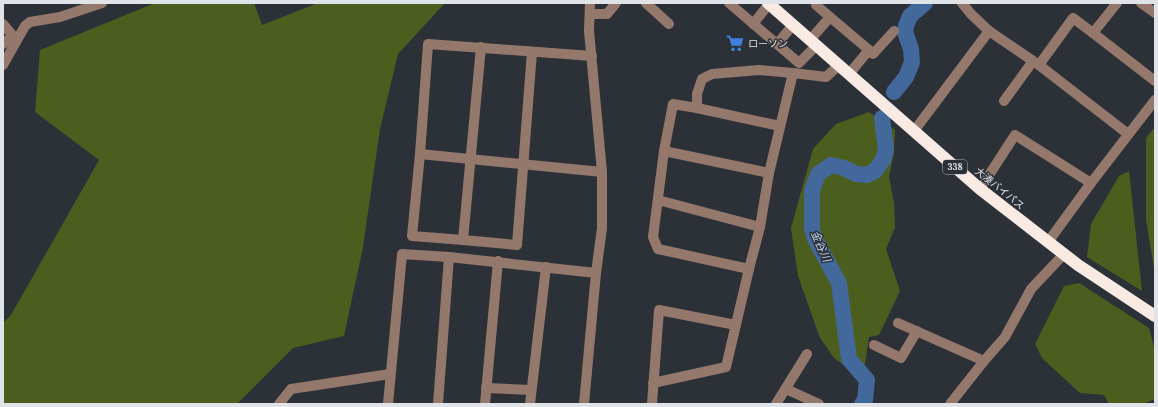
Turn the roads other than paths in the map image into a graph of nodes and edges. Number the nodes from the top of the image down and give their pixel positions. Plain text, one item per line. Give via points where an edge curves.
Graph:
1 (102, 3) edge
2 (590, 3) edge
3 (616, 3) edge
4 (646, 3) edge
5 (729, 3) edge
6 (818, 3) edge
7 (962, 3) edge
8 (1117, 3) edge
9 (769, 4) edge
10 (1144, 4) edge
11 (590, 14) junction
12 (1155, 14) edge
13 (830, 17) junction
14 (3, 24) edge
15 (669, 24) dead end
16 (753, 24) junction
17 (793, 25) junction
18 (894, 31) dead end
19 (990, 31) junction
20 (1093, 33) junction
21 (814, 43) junction
22 (3, 44) edge
23 (777, 44) junction
24 (481, 47) junction
25 (869, 50) junction
26 (532, 52) junction
27 (592, 56) junction
28 (1036, 63) junction
29 (3, 65) edge
30 (839, 65) junction
31 (793, 73) junction
32 (849, 74) junction
33 (1155, 81) edge
34 (1155, 100) edge
35 (1004, 101) dead end
36 (697, 108) junction
37 (780, 126) junction
38 (914, 131) junction
39 (1128, 134) junction
40 (664, 151) junction
41 (420, 154) junction
42 (471, 158) junction
43 (523, 164) junction
44 (602, 172) junction
45 (769, 173) junction
46 (1091, 183) junction
47 (980, 189) junction
48 (658, 200) junction
49 (760, 227) junction
50 (463, 240) junction
51 (1048, 242) junction
52 (1064, 254) junction
53 (449, 256) junction
54 (498, 261) junction
55 (546, 267) junction
56 (749, 269) junction
57 (596, 273) junction
58 (1155, 316) edge
59 (898, 323) dead end
60 (736, 325) junction
61 (917, 331) junction
62 (874, 345) dead end
63 (807, 354) dead end
64 (984, 361) junction
65 (390, 374) junction
66 (653, 383) junction
67 (486, 388) junction
68 (786, 389) junction
69 (531, 390) junction
70 (279, 404) edge
71 (388, 404) edge
72 (438, 404) edge
73 (485, 404) edge
74 (530, 404) edge
75 (584, 404) edge
76 (652, 404) edge
77 (776, 404) edge
78 (819, 404) edge
79 (951, 404) edge

1 - 29 street via 60,17 30,22 25,26
2 - 11 street
3 - 11 street via 607,14
4 - 15 street
5 - 16 street
6 - 13 street via 816,5
7 - 19 street
8 - 20 street
9 - 16 street
9 - 17 highway, 大湊バイパス / 338
10 - 12 street
11 - 27 street
13 - 21 street
13 - 25 street
14 - 22 street via 13,36
16 - 23 street
17 - 21 highway, 大湊バイパス / 338
17 - 23 street
18 - 25 street via 873,54
19 - 28 street
19 - 38 street
20 - 28 street via 1073,18
20 - 33 street
21 - 23 street via 799,63
21 - 30 highway, 大湊バイパス / 338
24 - 26 street
24 - 41 street via 428,44
24 - 42 street
25 - 32 street
26 - 27 street
26 - 43 street
27 - 44 street
28 - 35 street
28 - 39 street
30 - 31 street via 826,77
30 - 32 highway, 大湊バイパス / 338
31 - 36 street via 759,70 712,74 702,79 697,94
31 - 37 street
32 - 38 highway, 大湊バイパス / 338
34 - 39 street
36 - 37 street
36 - 40 street via 673,104
37 - 45 street
38 - 47 highway, 大湊バイパス / 338
39 - 46 street
40 - 45 street
40 - 48 street
41 - 42 street
41 - 50 street via 412,236
42 - 43 street
42 - 50 street
43 - 44 street
43 - 50 street via 517,245
44 - 57 street via 602,228
45 - 49 street
46 - 47 street via 1015,135
46 - 51 street
47 - 51 highway, 大湊バイパス / 338
48 - 49 street
48 - 56 street via 652,237 658,249
49 - 56 street
51 - 52 highway, 大湊バイパス / 338
52 - 58 highway, 大湊バイパス / 338
52 - 64 street via 1031,289 1005,337
53 - 54 street
53 - 65 street via 402,254
53 - 72 street
54 - 55 street
54 - 67 street
55 - 57 street
55 - 69 street
56 - 60 street
57 - 75 street
59 - 61 street
60 - 66 street via 726,367
60 - 66 street via 659,310
61 - 62 street via 901,358
61 - 64 street
63 - 68 street
64 - 79 street
65 - 70 street via 291,389
65 - 71 street
66 - 76 street
67 - 69 street
67 - 73 street
68 - 77 street
68 - 78 street
69 - 74 street

